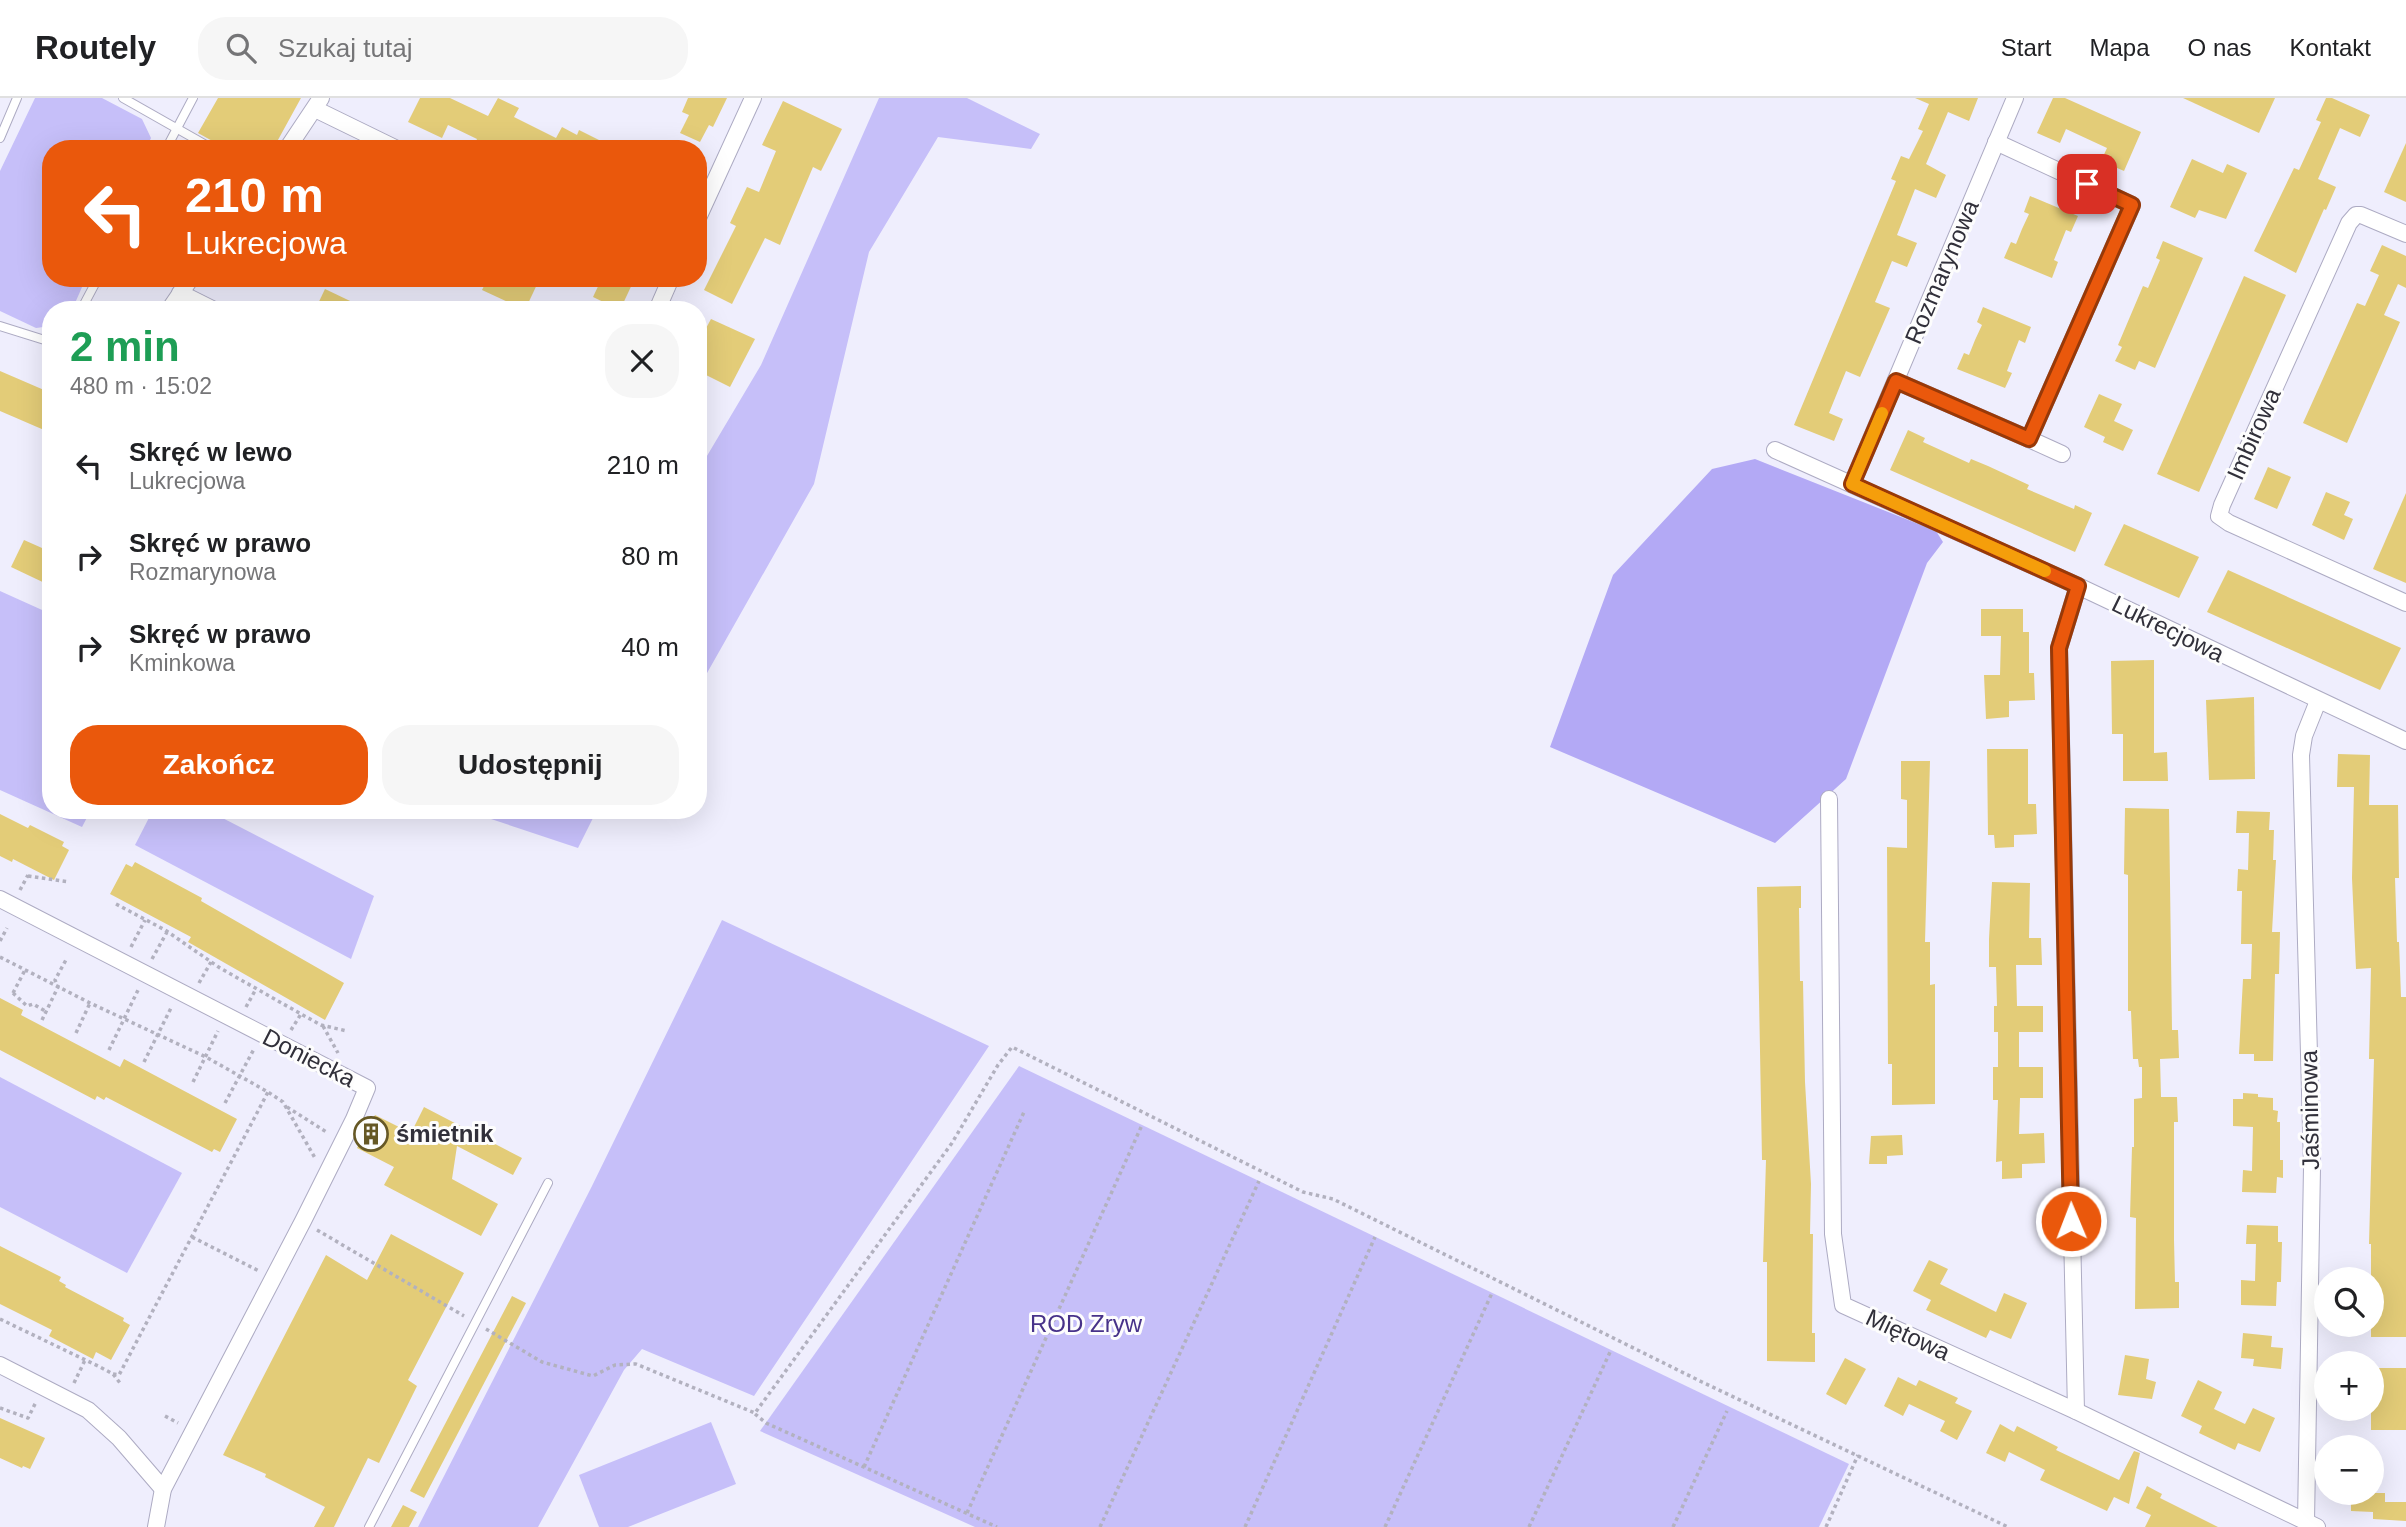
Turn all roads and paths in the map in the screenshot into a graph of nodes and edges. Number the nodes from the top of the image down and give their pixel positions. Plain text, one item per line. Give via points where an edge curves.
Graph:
1 (17, 98) edge
2 (122, 98) edge
3 (193, 98) edge
4 (753, 98) edge
5 (2015, 98) edge
6 (318, 104) edge
7 (177, 128) junction
8 (0, 138) edge
9 (171, 140) edge
10 (198, 140) edge
11 (293, 140) edge
12 (381, 140) edge
13 (1996, 142) junction
14 (707, 199) edge
15 (2406, 234) edge
16 (184, 287) edge
17 (180, 293) junction
18 (175, 301) edge
19 (196, 301) edge
20 (0, 326) edge
21 (42, 339) edge
22 (1896, 381) junction
23 (2029, 439) junction
24 (1775, 450) dead end
25 (2062, 454) dead end
26 (1852, 484) junction
27 (2078, 586) junction
28 (2406, 603) edge
29 (2318, 701) junction
30 (2406, 741) edge
31 (1829, 799) dead end
32 (69, 883) dead end
33 (17, 895) dead end
34 (0, 899) edge
35 (116, 904) dead end
36 (145, 920) junction
37 (7, 928) dead end
38 (167, 932) junction
39 (0, 941) edge
40 (128, 952) dead end
41 (0, 957) edge
42 (66, 958) dead end
43 (211, 962) junction
44 (148, 969) junction
45 (25, 970) junction
46 (58, 987) junction
47 (197, 988) dead end
48 (256, 989) junction
49 (180, 991) junction
50 (90, 1003) junction
51 (46, 1011) junction
52 (243, 1012) dead end
53 (301, 1014) junction
54 (124, 1018) junction
55 (42, 1020) dead end
56 (321, 1025) junction
57 (219, 1028) dead end
58 (347, 1031) dead end
59 (76, 1033) dead end
60 (157, 1034) junction
61 (288, 1035) dead end
62 (255, 1047) dead end
63 (109, 1050) dead end
64 (206, 1056) junction
65 (144, 1062) dead end
66 (342, 1063) dead end
67 (240, 1074) junction
68 (193, 1082) dead end
69 (268, 1092) junction
70 (225, 1102) dead end
71 (285, 1106) junction
72 (1024, 1112) dead end
73 (1142, 1125) dead end
74 (331, 1135) dead end
75 (317, 1162) dead end
76 (1259, 1181) dead end
77 (548, 1183) dead end
78 (303, 1222) junction
79 (192, 1237) junction
80 (1375, 1237) dead end
81 (260, 1271) dead end
82 (1493, 1293) dead end
83 (0, 1319) edge
84 (476, 1323) junction
85 (1611, 1350) dead end
86 (85, 1360) junction
87 (0, 1365) edge
88 (113, 1374) junction
89 (120, 1382) dead end
90 (38, 1397) dead end
91 (66, 1399) junction
92 (0, 1408) edge
93 (1727, 1411) dead end
94 (2076, 1412) junction
95 (755, 1413) junction
96 (165, 1416) dead end
97 (180, 1424) dead end
98 (1858, 1455) junction
99 (864, 1467) junction
100 (163, 1489) junction
101 (967, 1513) junction
102 (2311, 1524) edge
103 (156, 1527) edge
104 (369, 1527) edge
105 (997, 1527) edge
106 (1100, 1527) edge
107 (1245, 1527) edge
108 (1385, 1527) edge
109 (1530, 1527) edge
110 (1673, 1527) edge
111 (1826, 1527) edge
112 (2008, 1527) edge

1 - 8 lane
2 - 7 lane
3 - 7 lane
4 - 14 street
5 - 13 street, Rozmarynowa
6 - 11 street
6 - 12 street
7 - 9 lane
7 - 10 lane
13 - 22 street, Rozmarynowa
13 - 23 street via 2132,205
15 - 28 street, Imbirowa via 2361,215 2349,223 2219,516
16 - 17 street
17 - 18 street
17 - 19 street
20 - 21 lane
22 - 23 street
22 - 26 street, Rozmarynowa
23 - 25 street
24 - 26 street, Lukrecjowa
26 - 27 street, Lukrecjowa
27 - 29 street, Lukrecjowa
27 - 94 street via 2059,648
29 - 30 street, Lukrecjowa
29 - 102 street, Jaśminowa via 2301,755 2312,1167
31 - 94 street, Miętowa via 1833,1234 1843,1305
32 - 33 path via 28,875
34 - 44 street, Doniecka
35 - 36 path
36 - 38 path
36 - 40 path
37 - 39 path
38 - 43 path
38 - 44 path
41 - 45 path
42 - 46 path via 55,980
43 - 47 path
43 - 48 path
44 - 49 street, Doniecka
44 - 54 path
45 - 46 path
45 - 51 path via 13,994 27,1006
46 - 50 path
46 - 51 path
48 - 52 path
48 - 53 path
49 - 60 path
49 - 78 street, Doniecka via 367,1088
50 - 54 path
50 - 59 path
51 - 55 path
53 - 56 path
53 - 61 path
54 - 60 path
54 - 63 path
56 - 58 path
56 - 66 path
57 - 64 path
60 - 64 path
60 - 65 path
62 - 67 path
64 - 67 path
64 - 68 path
67 - 69 path
67 - 70 path
69 - 71 path
69 - 79 path
71 - 74 path
71 - 75 path
72 - 99 path
73 - 101 path
76 - 106 path
77 - 84 lane
78 - 84 path
78 - 100 street, Doniecka
79 - 81 path
79 - 88 path via 119,1375
80 - 107 path
82 - 108 path
83 - 86 path
84 - 95 path via 542,1362 593,1376 615,1365 636,1364
84 - 104 lane
85 - 109 path
86 - 88 path
86 - 91 path
87 - 91 street
88 - 89 path
90 - 92 path via 28,1418
91 - 100 street via 88,1410 119,1438
93 - 110 path
94 - 102 street, Miętowa
95 - 98 path via 952,1143 1012,1047 1303,1192 1334,1199
95 - 99 path via 766,1423
96 - 97 path
98 - 111 path
98 - 112 path
99 - 101 path
100 - 103 street, Doniecka
101 - 105 path

